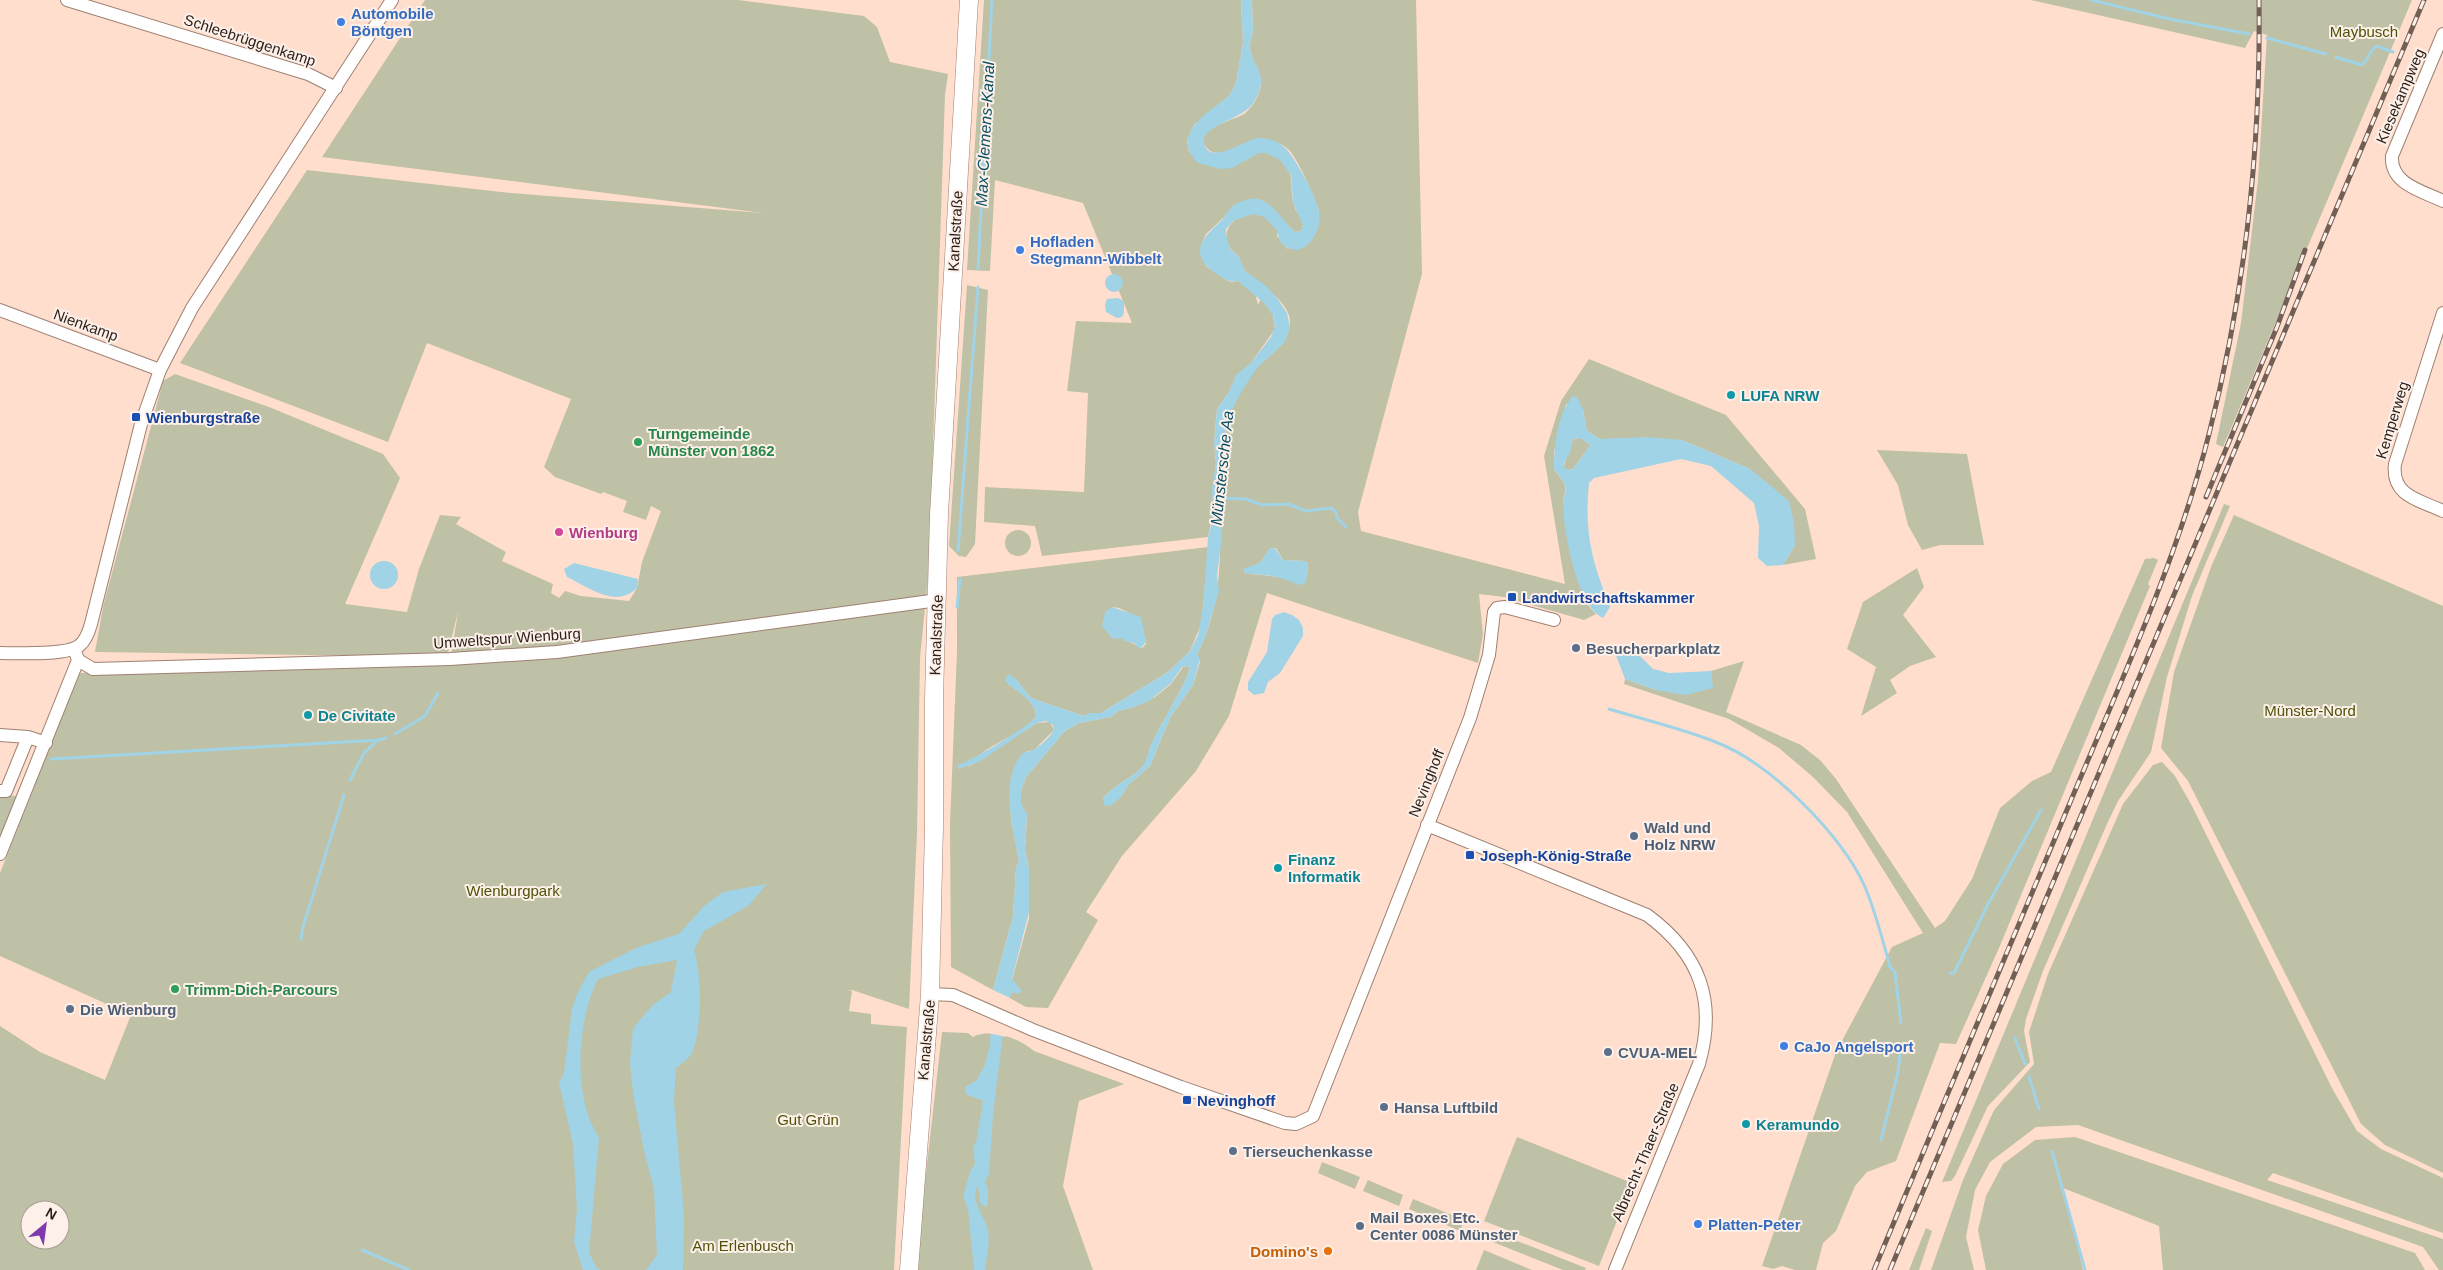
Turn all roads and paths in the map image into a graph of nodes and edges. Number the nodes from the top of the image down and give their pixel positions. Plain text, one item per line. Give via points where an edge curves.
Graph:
1 (67, 0) edge
2 (392, 0) edge
3 (969, 0) edge
4 (2443, 34) edge
5 (336, 88) junction
6 (2443, 201) edge
7 (0, 310) edge
8 (2443, 313) edge
9 (160, 370) junction
10 (2443, 511) edge
11 (938, 600) junction
12 (1554, 620) dead end
13 (0, 653) edge
14 (76, 655) junction
15 (0, 735) edge
16 (28, 737) junction
17 (46, 743) junction
18 (0, 791) edge
19 (1427, 825) junction
20 (0, 854) edge
21 (930, 994) junction
22 (909, 1270) edge
23 (1615, 1270) edge

1 - 5 street, Schleebrüggenkamp via 308,74
2 - 5 street
3 - 11 main road, Kanalstraße via 940,504
4 - 6 street, Kiesekampweg via 2392,156 2394,171 2405,184
5 - 9 street via 192,308
7 - 9 street, Nienkamp
8 - 10 street, Kemperweg via 2393,476 2402,492
9 - 14 street via 141,424 88,632
11 - 14 street, Umweltspur Wienburg via 534,654 94,669
11 - 21 main road, Kanalstraße
12 - 19 street, Nevinghoff via 1505,607 1494,612 1484,674
13 - 14 street
14 - 17 street
15 - 16 street
16 - 17 street
16 - 18 street via 6,791
17 - 20 street
19 - 21 street, Nevinghoff via 1318,1104 1312,1116 1296,1124 1181,1087 953,995
19 - 23 street, Albrecht-Thaer-Straße via 1647,915 1681,945 1692,962 1706,1002 1706,1033 1699,1064
21 - 22 main road, Kanalstraße

